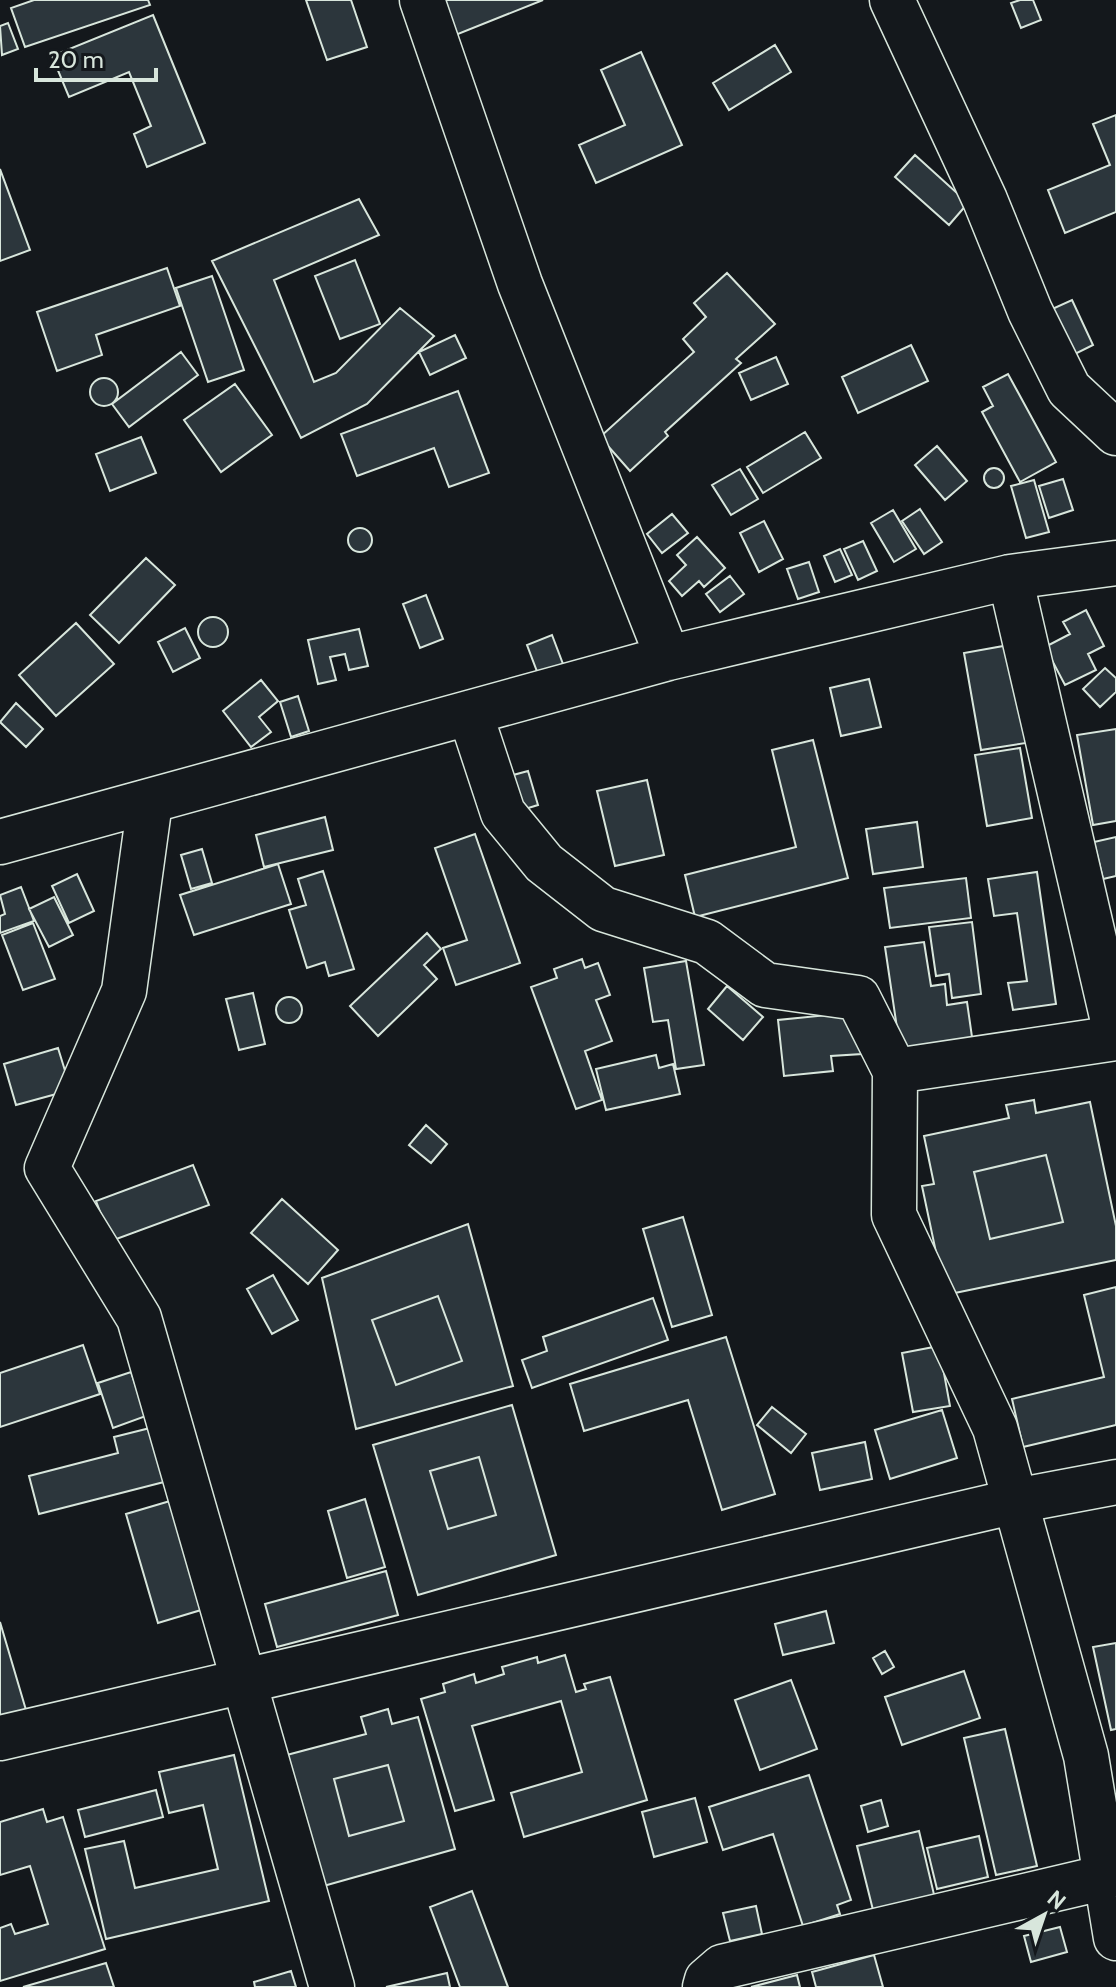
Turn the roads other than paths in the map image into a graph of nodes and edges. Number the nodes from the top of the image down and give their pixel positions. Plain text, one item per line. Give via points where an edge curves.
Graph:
1 (422, 0) edge
2 (892, 0) edge
3 (1116, 433) edge
4 (1116, 563) edge
5 (1010, 577) junction
6 (668, 658) junction
7 (470, 713) junction
8 (150, 802) junction
9 (0, 842) edge
10 (1116, 1036) edge
11 (895, 1071) junction
12 (1116, 1482) edge
13 (1016, 1501) junction
14 (244, 1679) junction
15 (0, 1738) edge
16 (1101, 1755) edge
17 (1106, 1877) junction
18 (1116, 1938) edge
19 (332, 1987) edge
20 (705, 1987) edge

1 - 6 street via 520,284
2 - 3 street via 1069,389
4 - 5 street
5 - 6 street
5 - 10 street
6 - 7 street
7 - 8 street
7 - 11 street via 503,813 544,863 603,909 707,942 765,985 858,998
8 - 9 street
8 - 14 street via 124,991 47,1168 139,1318
10 - 11 street
11 - 13 street via 894,1215 995,1428
12 - 13 street
13 - 14 street
13 - 16 street
14 - 15 street
14 - 19 street
16 - 17 street
17 - 18 street
17 - 20 street via 722,1967

